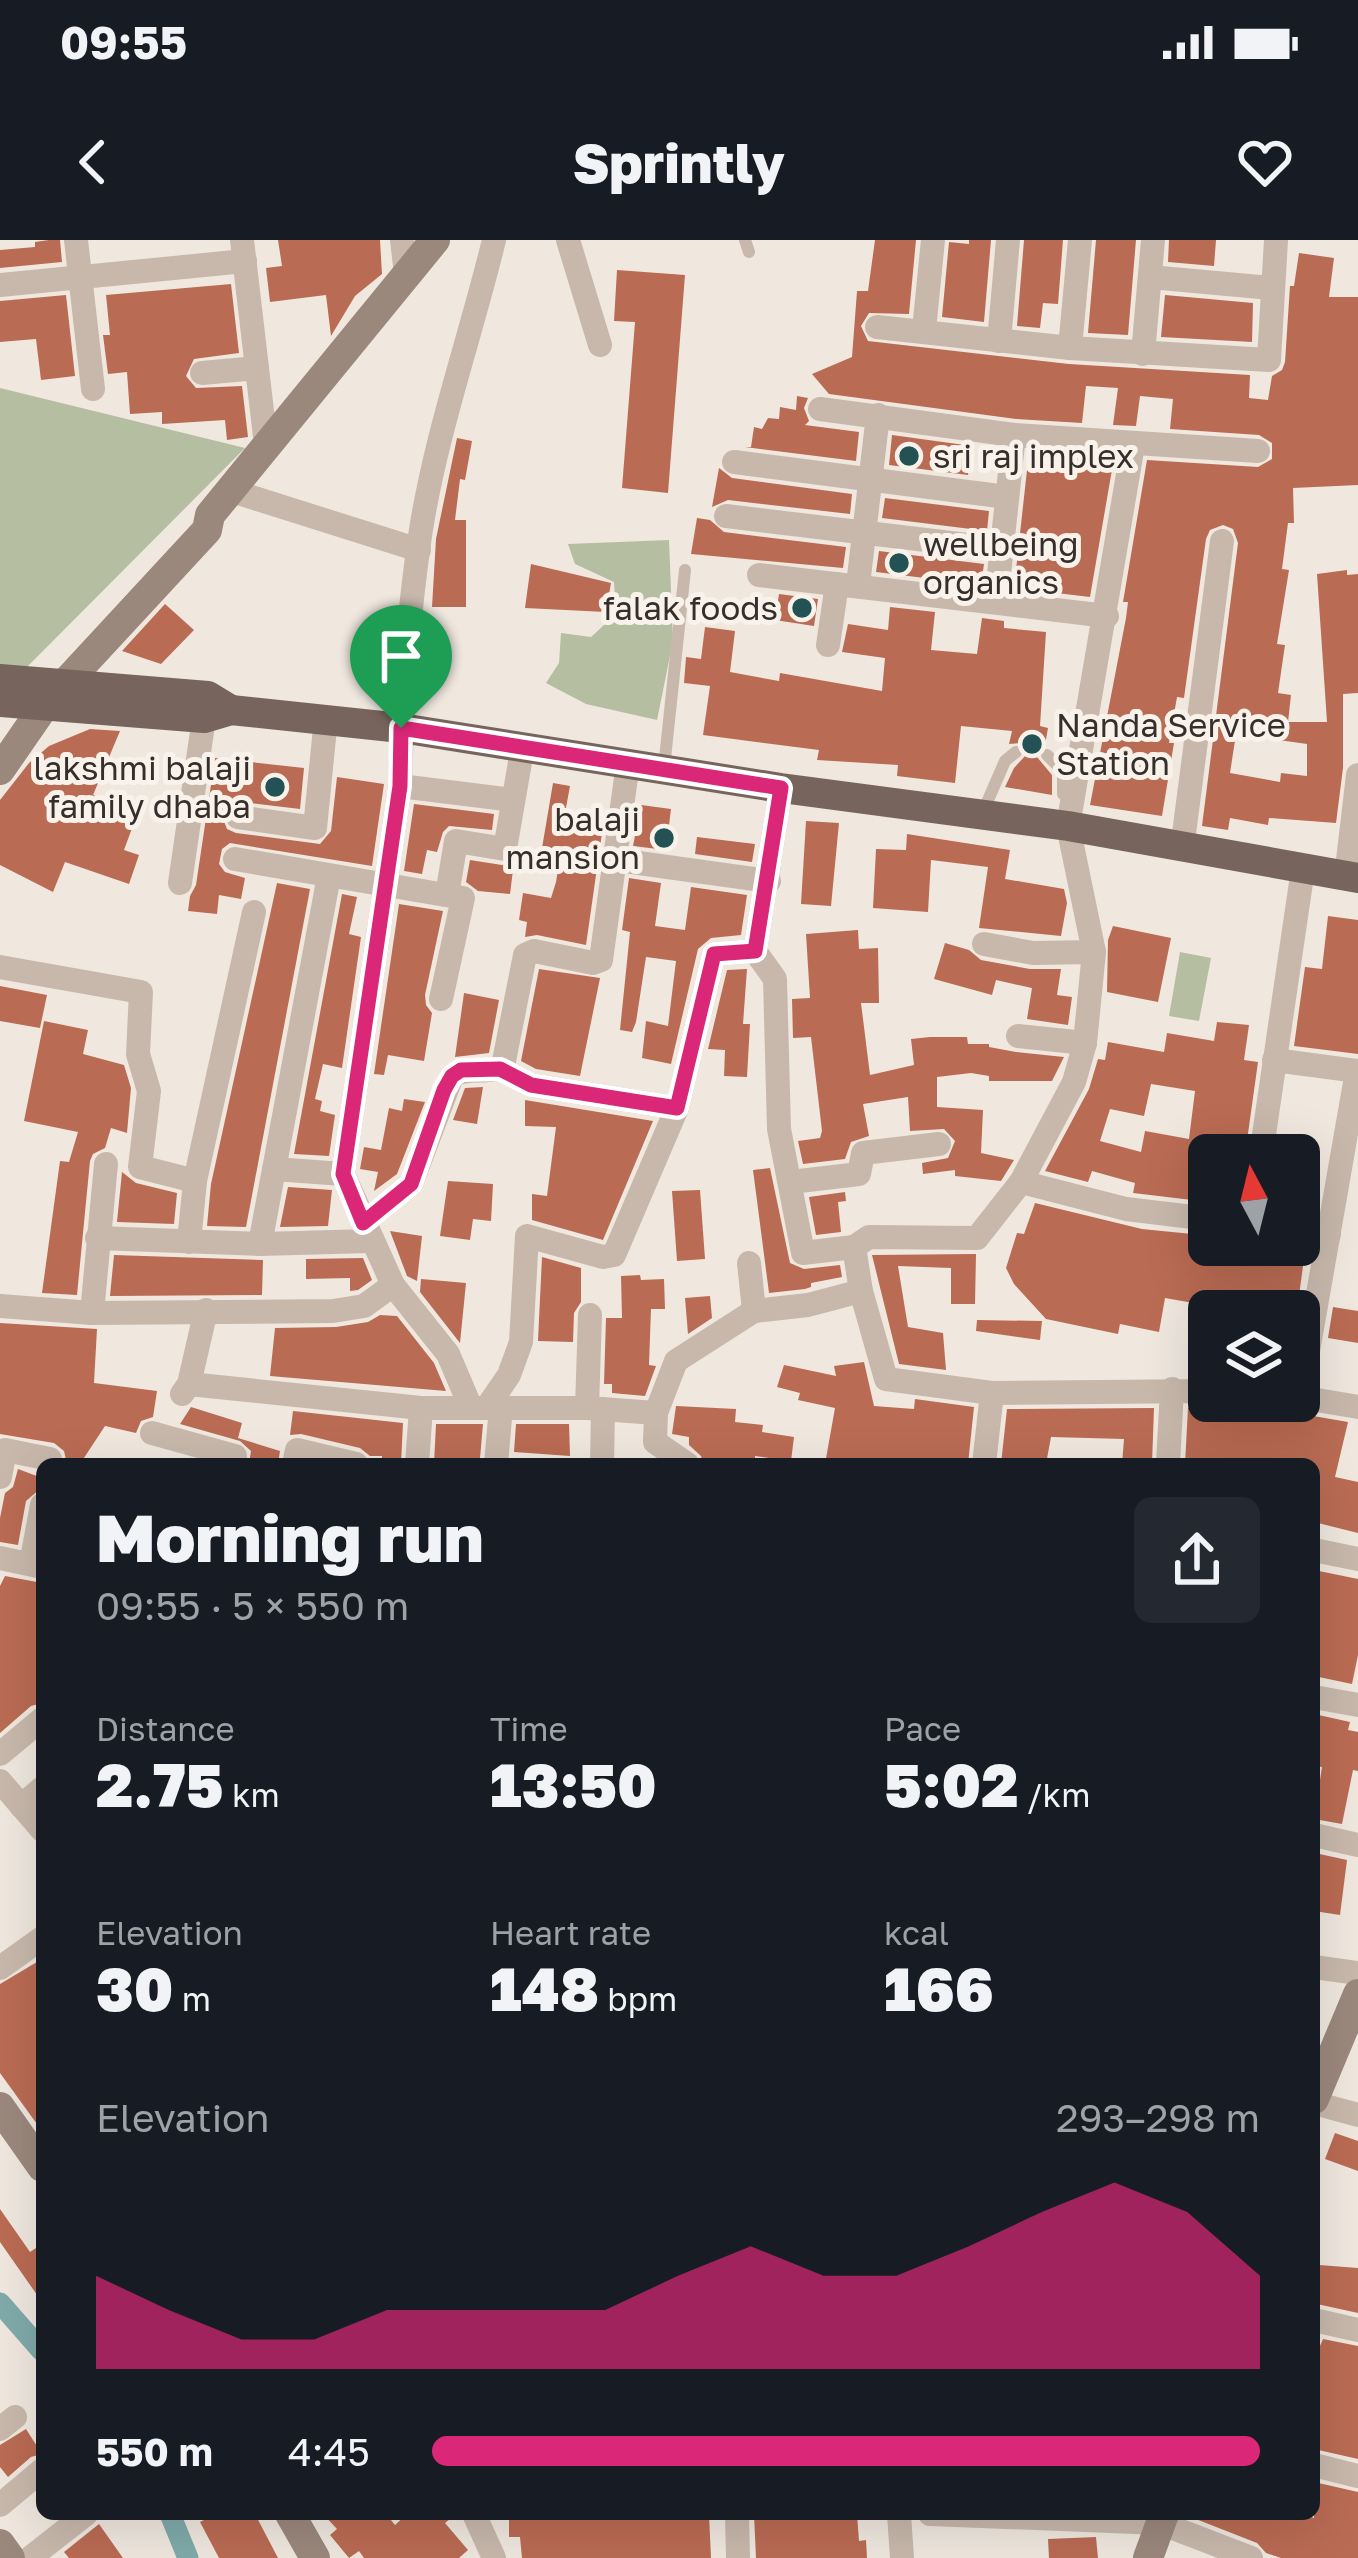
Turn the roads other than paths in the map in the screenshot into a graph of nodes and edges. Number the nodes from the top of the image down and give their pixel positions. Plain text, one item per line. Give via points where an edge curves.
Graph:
1 (76, 240) edge
2 (402, 240) edge
3 (435, 240) edge
4 (494, 240) edge
5 (568, 240) edge
6 (933, 240) edge
7 (1008, 240) edge
8 (1080, 240) edge
9 (1153, 240) edge
10 (1276, 240) edge
11 (244, 251) edge
12 (406, 275) junction
13 (79, 277) junction
14 (1150, 277) junction
15 (0, 285) edge
16 (1271, 288) junction
17 (877, 326) dead end
18 (924, 330) junction
19 (999, 340) junction
20 (600, 345) dead end
21 (1070, 348) junction
22 (1143, 353) junction
23 (257, 368) junction
24 (202, 373) dead end
25 (92, 389) dead end
26 (820, 409) dead end
27 (878, 415) junction
28 (1014, 435) junction
29 (266, 445) junction
30 (1133, 445) junction
31 (1258, 451) dead end
32 (734, 462) dead end
33 (871, 481) junction
34 (232, 491) junction
35 (1006, 497) junction
36 (726, 516) dead end
37 (867, 534) junction
38 (1222, 541) dead end
39 (1001, 549) junction
40 (418, 550) junction
41 (685, 570) dead end
42 (759, 575) dead end
43 (848, 584) junction
44 (996, 602) junction
45 (1107, 616) junction
46 (828, 645) dead end
47 (0, 679) edge
48 (36, 695) edge
49 (218, 714) junction
50 (326, 718) junction
51 (401, 728) junction
52 (0, 742) edge
53 (523, 746) junction
54 (1016, 752) dead end
55 (1047, 755) dead end
56 (628, 763) junction
57 (664, 769) junction
58 (0, 770) edge
59 (1358, 775) edge
60 (400, 786) junction
61 (781, 788) junction
62 (513, 800) junction
63 (982, 815) junction
64 (238, 817) dead end
65 (1065, 826) junction
66 (1182, 849) junction
67 (235, 859) dead end
68 (616, 860) junction
69 (1303, 869) junction
70 (329, 877) junction
71 (1352, 877) edge
72 (769, 881) junction
73 (180, 884) dead end
74 (385, 887) junction
75 (447, 895) junction
76 (254, 912) dead end
77 (985, 944) dead end
78 (755, 951) junction
79 (1094, 952) junction
80 (0, 967) edge
81 (441, 999) dead end
82 (1018, 1036) dead end
83 (1085, 1043) junction
84 (1274, 1060) junction
85 (500, 1069) junction
86 (1357, 1071) edge
87 (677, 1108) junction
88 (1264, 1134) edge
89 (939, 1144) dead end
90 (106, 1164) dead end
91 (274, 1169) junction
92 (343, 1174) junction
93 (195, 1181) junction
94 (791, 1182) junction
95 (1022, 1182) junction
96 (1188, 1217) edge
97 (366, 1232) junction
98 (1320, 1233) edge
99 (1329, 1234) junction
100 (97, 1238) junction
101 (189, 1242) junction
102 (260, 1244) junction
103 (854, 1247) junction
104 (749, 1263) dead end
105 (393, 1285) junction
106 (1319, 1290) edge
107 (861, 1292) junction
108 (0, 1306) edge
109 (206, 1310) junction
110 (754, 1311) junction
111 (92, 1313) junction
112 (590, 1315) dead end
113 (1172, 1389) junction
114 (1188, 1390) edge
115 (992, 1393) junction
116 (1320, 1400) edge
117 (486, 1407) junction
118 (1358, 1407) edge
119 (422, 1408) junction
120 (595, 1409) junction
121 (656, 1413) junction
122 (152, 1433) dead end
123 (236, 1452) edge
124 (45, 1458) edge
125 (295, 1458) edge
126 (331, 1458) edge
127 (418, 1458) edge
128 (495, 1458) edge
129 (601, 1458) edge
130 (678, 1458) edge
131 (984, 1458) edge
132 (1168, 1458) edge
133 (0, 1477) edge
134 (36, 1519) edge
135 (1320, 1551) edge
136 (1358, 1558) edge
137 (16, 1564) edge
138 (1320, 1698) edge
139 (1358, 1705) edge
140 (36, 1724) edge
141 (0, 1754) edge
142 (0, 1781) edge
143 (36, 1793) edge
144 (21, 1805) junction
145 (36, 1823) edge
146 (1320, 1836) edge
147 (1358, 1845) edge
148 (36, 1942) edge
149 (0, 1968) edge
150 (1320, 1968) edge
151 (1358, 1973) edge
152 (1358, 1994) edge
153 (1320, 2086) edge
154 (1320, 2103) edge
155 (0, 2107) edge
156 (1358, 2115) edge
157 (36, 2158) edge
158 (1320, 2321) edge
159 (1358, 2330) edge
160 (1320, 2466) edge
161 (36, 2475) edge
162 (1358, 2476) edge
163 (0, 2505) edge
164 (78, 2520) edge
165 (293, 2520) edge
166 (477, 2520) edge
167 (737, 2520) edge
168 (899, 2520) edge
169 (1161, 2520) edge
170 (1166, 2520) edge
171 (0, 2544) edge
172 (10, 2558) edge
173 (30, 2558) edge
174 (315, 2558) edge
175 (494, 2558) edge
176 (738, 2558) edge
177 (902, 2558) edge
178 (1148, 2558) edge
179 (1251, 2558) edge

1 - 13 street
2 - 12 street
3 - 12 main road
4 - 40 street
5 - 20 street
6 - 18 street
7 - 19 street
8 - 21 street
9 - 14 street
10 - 16 street
11 - 13 street
11 - 23 street
12 - 29 main road
13 - 15 street
13 - 25 street
14 - 16 street
14 - 22 street
16 - 22 street via 1269,360
17 - 18 street
18 - 19 street
19 - 21 street
21 - 22 street
23 - 24 street
23 - 29 street
26 - 27 street
27 - 28 street
27 - 33 street
28 - 30 street
28 - 35 street
29 - 34 main road
30 - 31 street
30 - 45 street
32 - 33 street
33 - 35 street
33 - 37 street
34 - 40 street
34 - 48 main road via 194,519
35 - 39 street
36 - 37 street
37 - 39 street
37 - 43 street
38 - 66 street
39 - 44 street
40 - 51 street
41 - 57 lane
42 - 43 street
43 - 44 street
43 - 46 street
44 - 45 street
45 - 65 street
47 - 48 main road
48 - 49 main road via 208,696
48 - 52 main road
48 - 58 main road
49 - 50 main road
49 - 73 street
50 - 51 main road
50 - 64 street via 315,828
51 - 53 main road
51 - 60 street
53 - 56 main road
53 - 62 street
54 - 63 lane
55 - 65 lane via 1064,771
56 - 57 main road
56 - 68 street
57 - 61 main road
59 - 71 street
60 - 62 street
60 - 74 street
61 - 63 main road
61 - 72 street
62 - 75 street via 505,849 456,842
63 - 65 main road
65 - 66 main road
65 - 79 street
66 - 69 main road
67 - 70 street
68 - 72 street
68 - 85 street via 602,960 525,955
69 - 71 main road
69 - 84 street
70 - 74 street
70 - 91 street
72 - 78 street
74 - 75 street
74 - 92 street
75 - 81 street via 463,898
76 - 93 street
77 - 79 street
78 - 87 street via 714,954
78 - 94 street via 776,979 779,1129
79 - 83 street
80 - 93 street via 141,992 138,1054 149,1091 140,1167
82 - 83 street
83 - 95 street via 1074,1082
84 - 86 street
84 - 88 street
85 - 87 street via 531,1085
85 - 97 street via 452,1076 411,1184
86 - 99 street
87 - 117 street via 614,1255 527,1236 521,1342
89 - 94 street via 862,1153 859,1174
90 - 100 street
91 - 92 street
91 - 102 street
92 - 97 street
93 - 101 street
94 - 103 street via 802,1253
95 - 96 street
95 - 103 street via 977,1238 868,1237
97 - 102 street
97 - 105 street
98 - 99 street
99 - 106 street
100 - 101 street
100 - 111 street
101 - 102 street
103 - 107 street
104 - 110 street
105 - 109 street via 348,1310
105 - 117 street
107 - 110 street
107 - 115 street via 886,1379
108 - 111 street
109 - 111 street
109 - 119 street via 184,1390
110 - 121 street via 676,1361
112 - 120 street
113 - 114 street
113 - 115 street
113 - 132 street
115 - 131 street
116 - 118 street
117 - 119 street
117 - 120 street
117 - 128 street
119 - 127 street
120 - 121 street
120 - 129 street
121 - 130 street via 655,1442
122 - 123 street
124 - 133 street via 5,1450
125 - 126 street via 297,1450
134 - 137 street
135 - 136 street
138 - 139 street
140 - 141 street
142 - 144 street
143 - 144 street
144 - 145 street
146 - 147 street
148 - 149 street
150 - 151 street
152 - 153 main road
154 - 156 street
155 - 157 main road
158 - 159 street
160 - 162 street
161 - 163 street
164 - 173 street
165 - 174 main road
166 - 175 street
167 - 176 street
168 - 177 street
169 - 178 main road
170 - 179 street
171 - 172 main road

